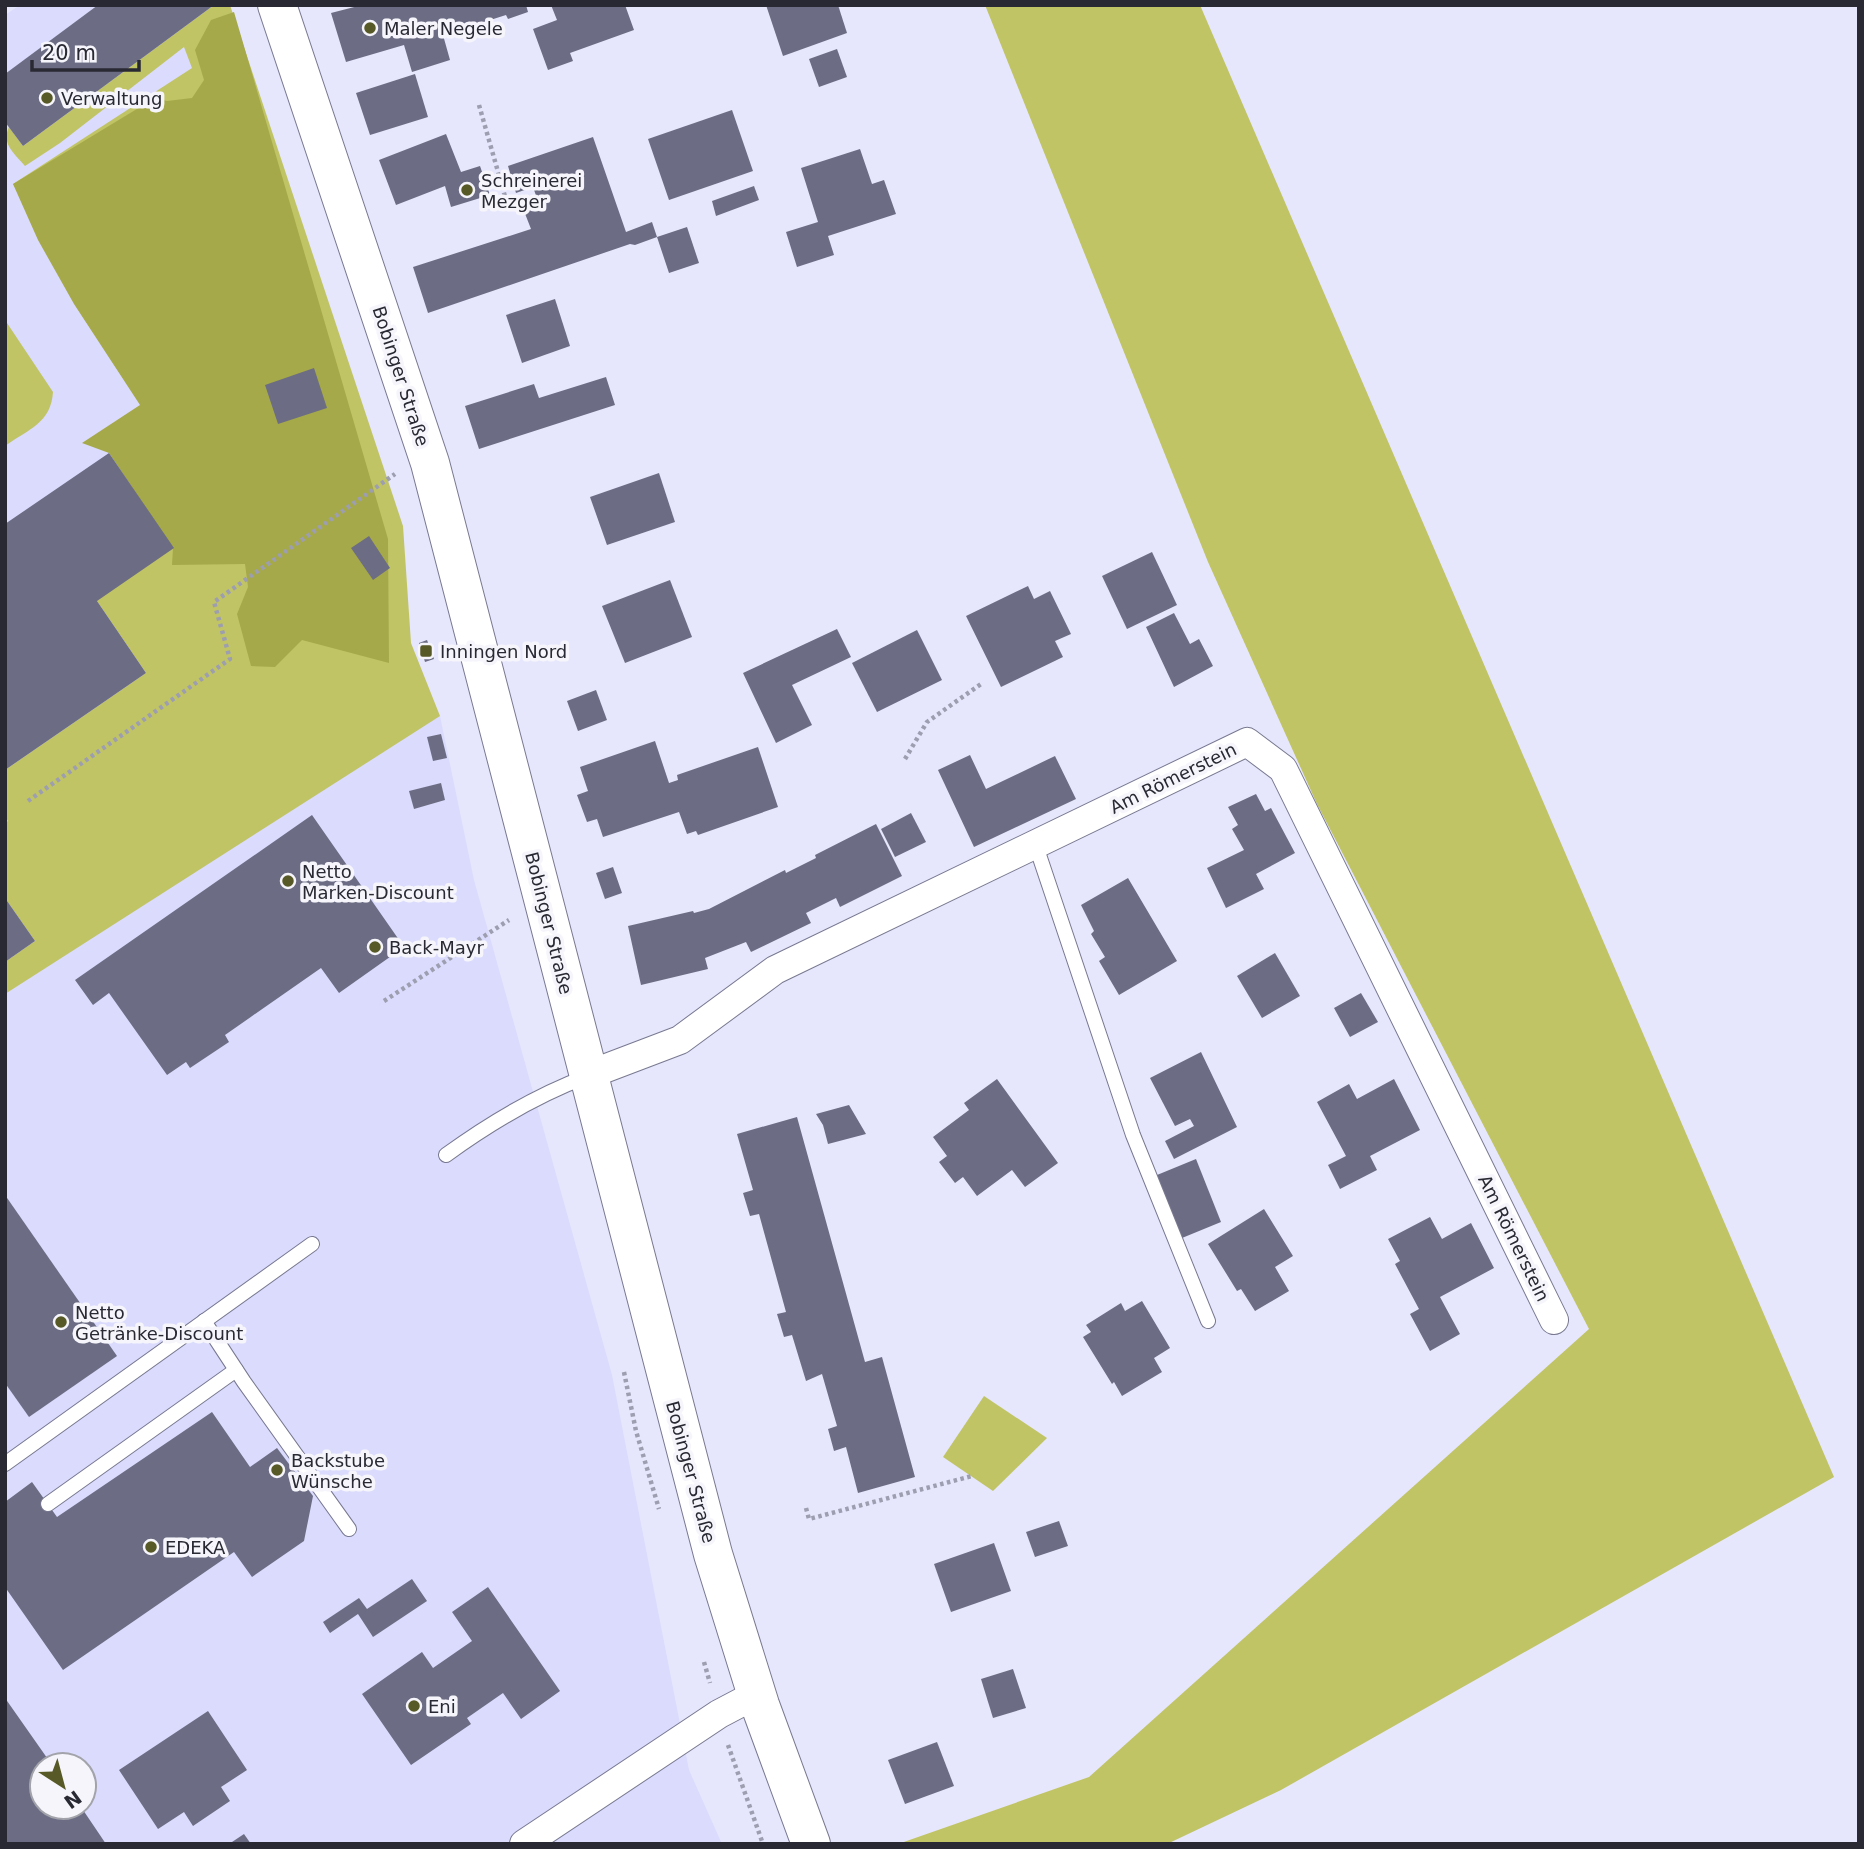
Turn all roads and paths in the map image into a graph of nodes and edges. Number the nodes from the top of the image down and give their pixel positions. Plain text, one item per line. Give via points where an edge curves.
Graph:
1 (277, 5) edge
2 (479, 105) dead end
3 (508, 207) dead end
4 (391, 461) dead end
5 (413, 469) junction
6 (399, 487) dead end
7 (981, 684) dead end
8 (905, 759) dead end
9 (28, 801) dead end
10 (1035, 846) junction
11 (505, 907) dead end
12 (509, 920) junction
13 (512, 933) dead end
14 (384, 1001) dead end
15 (588, 1075) junction
16 (446, 1155) dead end
17 (312, 1244) dead end
18 (1554, 1320) dead end
19 (204, 1321) junction
20 (1208, 1321) dead end
21 (623, 1367) dead end
22 (236, 1370) junction
23 (5, 1464) edge
24 (972, 1476) dead end
25 (48, 1504) dead end
26 (806, 1508) dead end
27 (662, 1516) dead end
28 (349, 1529) dead end
29 (701, 1652) dead end
30 (757, 1694) junction
31 (719, 1714) junction
32 (524, 1844) edge
33 (763, 1844) edge
34 (811, 1844) edge

1 - 5 main road, Bobinger Straße
2 - 3 path
4 - 5 path
5 - 6 path
5 - 9 path via 214,602 230,659
5 - 15 main road, Bobinger Straße
7 - 8 path via 927,722
10 - 15 street, Am Römerstein via 775,970 680,1040
10 - 18 street, Am Römerstein via 1247,742 1283,769
10 - 20 lane via 1133,1135
11 - 12 path
12 - 13 path
12 - 14 path
15 - 16 lane via 556,1088
15 - 30 main road, Bobinger Straße via 713,1554
17 - 19 lane
19 - 22 lane
19 - 23 lane
21 - 27 path via 636,1431
22 - 25 lane
22 - 28 lane
24 - 26 path via 809,1519
29 - 31 path
30 - 31 street
30 - 34 main road, Bobinger Straße
31 - 32 street
31 - 33 path

